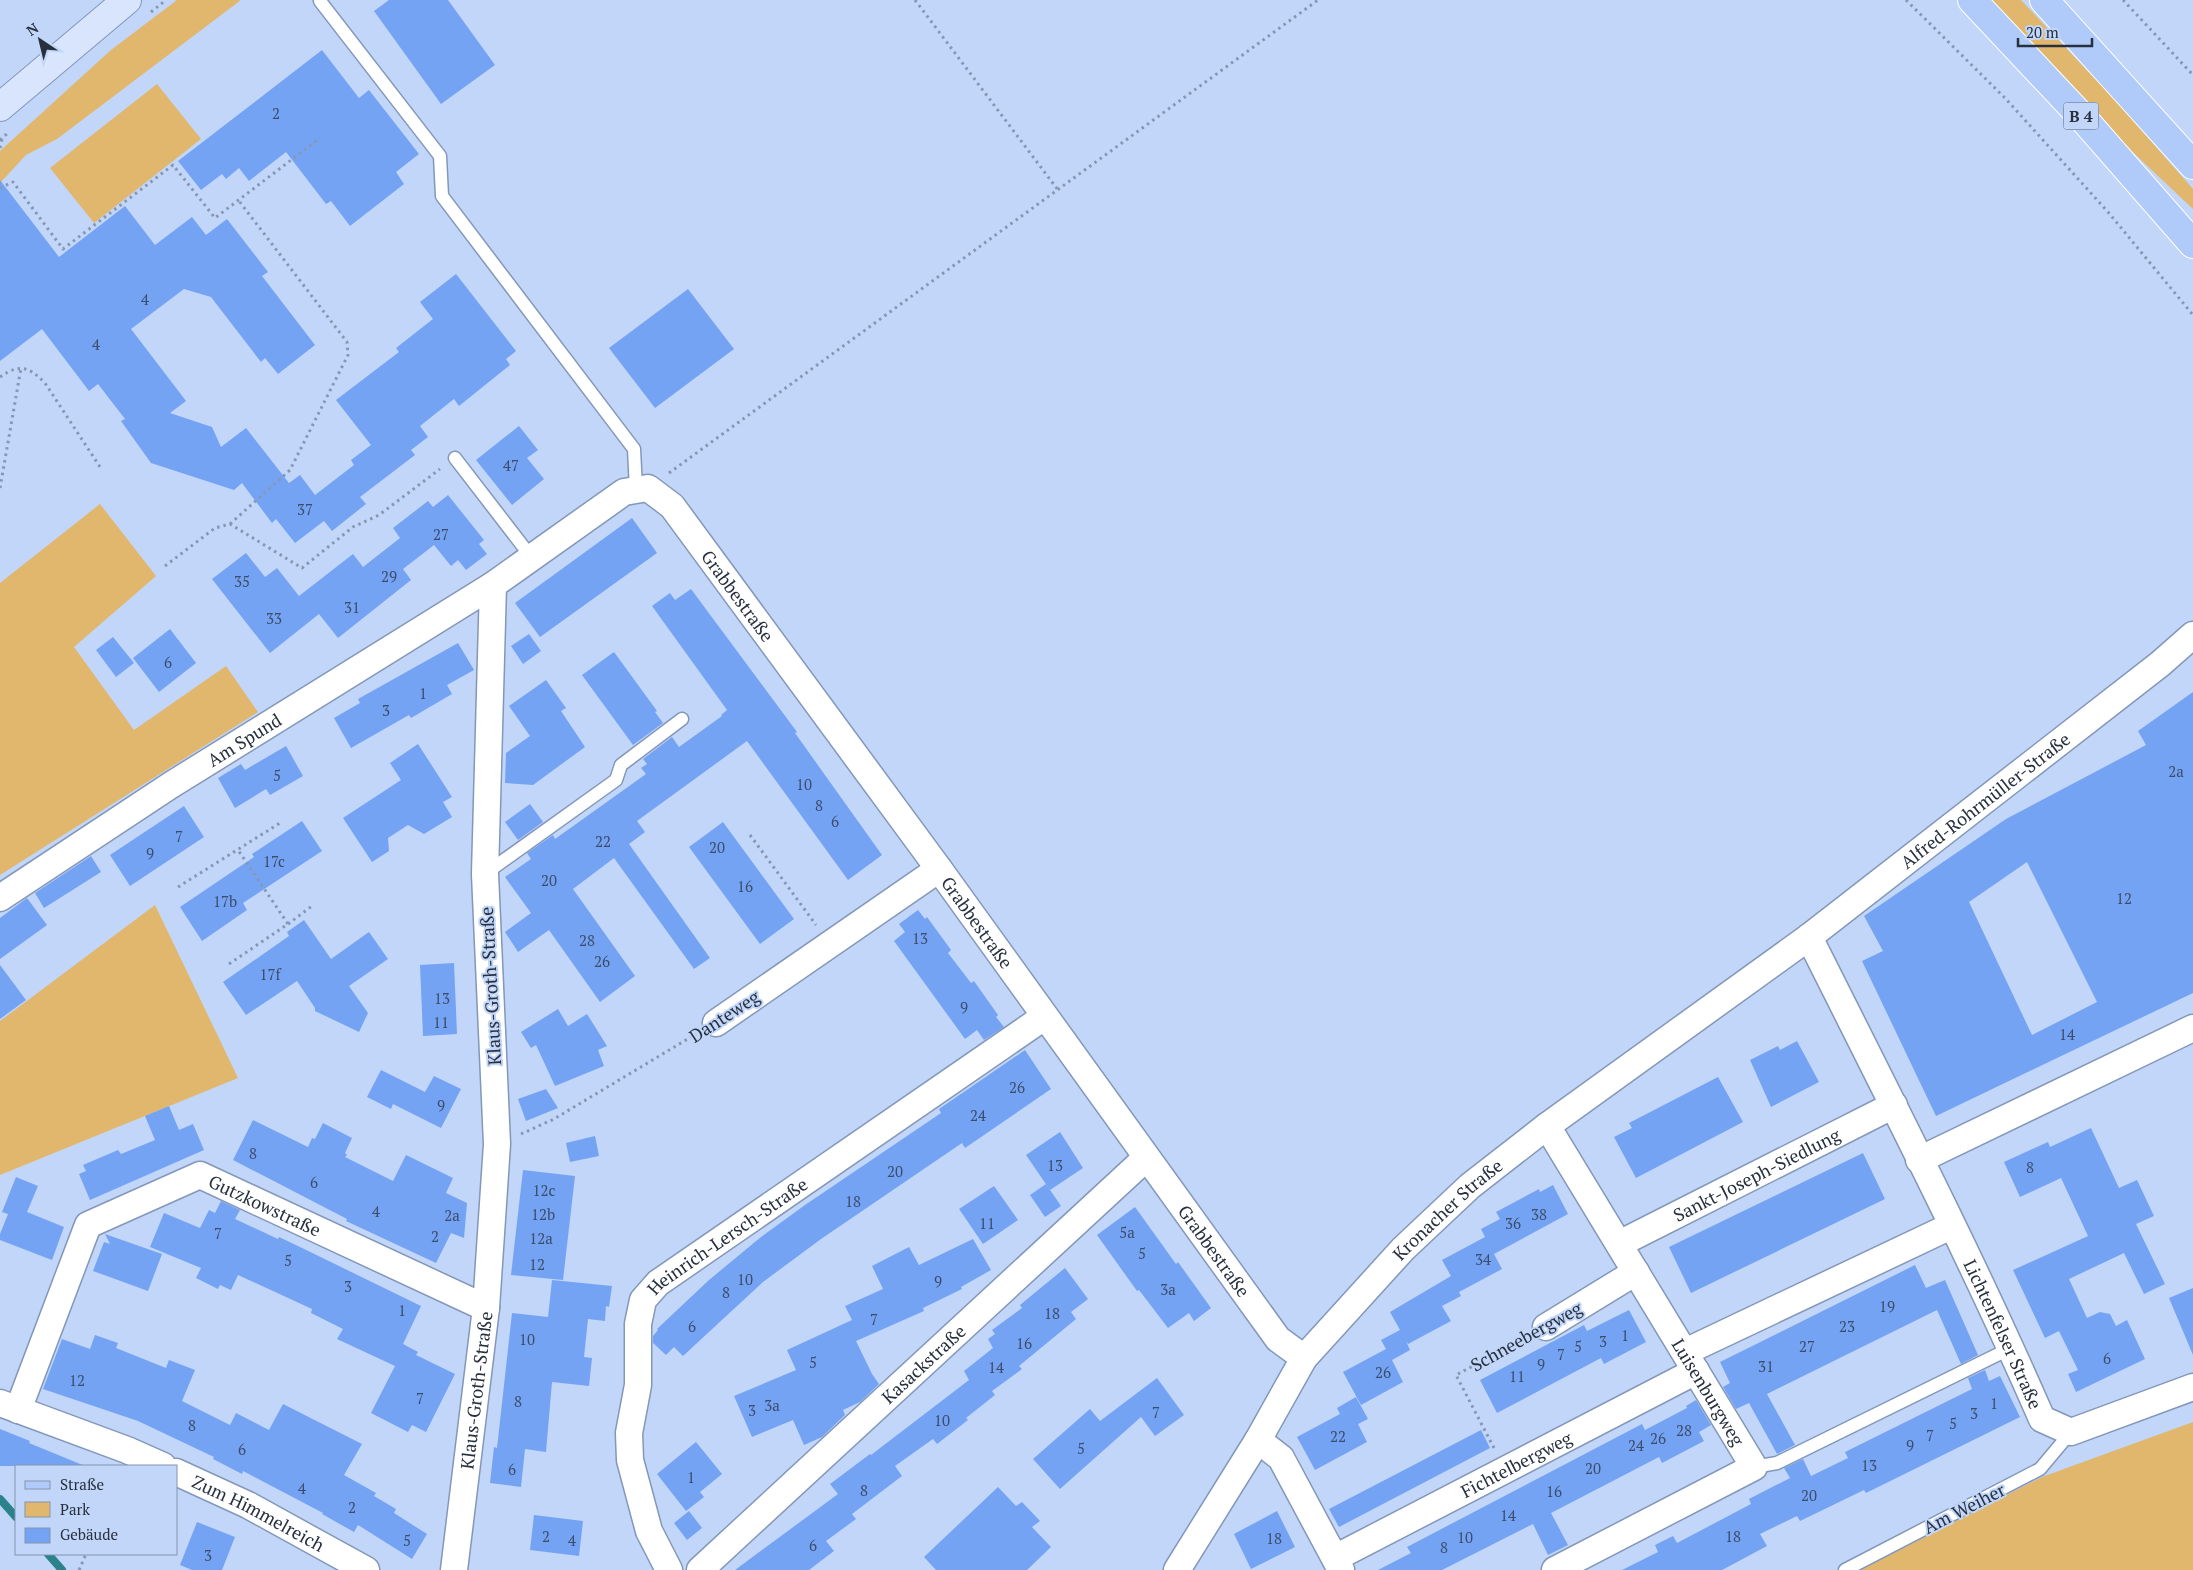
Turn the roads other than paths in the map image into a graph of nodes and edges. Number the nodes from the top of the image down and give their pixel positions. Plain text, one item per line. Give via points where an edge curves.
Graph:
1 (127, 0) edge
2 (1972, 0) edge
3 (2044, 0) edge
4 (320, 1) edge
5 (0, 107) edge
6 (2193, 165) edge
7 (2193, 244) edge
8 (455, 458) road end
9 (642, 488) junction
10 (532, 558) junction
11 (493, 585) junction
12 (2193, 635) edge
13 (2193, 644) edge
14 (2160, 664) junction
15 (682, 719) dead end
16 (939, 869) junction
17 (485, 874) junction
18 (0, 898) edge
19 (1809, 937) junction
20 (1044, 1017) junction
21 (716, 1022) road end
22 (2193, 1028) edge
23 (1894, 1105) junction
24 (1547, 1126) junction
25 (1146, 1158) junction
26 (1919, 1160) junction
27 (1952, 1226) junction
28 (1619, 1244) junction
29 (1636, 1272) junction
30 (486, 1308) junction
31 (1546, 1327) road end
32 (2011, 1348) junction
33 (1304, 1358) junction
34 (1690, 1362) junction
35 (2193, 1386) edge
36 (9, 1407) edge
37 (2071, 1432) junction
38 (1258, 1440) junction
39 (161, 1465) edge
40 (1754, 1467) junction
41 (178, 1473) edge
42 (1338, 1564) edge
43 (366, 1570) edge
44 (454, 1570) edge
45 (669, 1570) edge
46 (700, 1570) edge
47 (1177, 1570) edge
48 (1555, 1570) edge
49 (1845, 1570) edge

1 - 5 main road
2 - 7 main road, B 4
3 - 6 main road
4 - 9 lane via 440,156 442,196 634,449
8 - 10 lane
9 - 10 street via 624,492
9 - 16 street, Grabbestraße via 672,506
10 - 11 street
11 - 17 street, Klaus-Groth-Straße
11 - 18 street, Am Spund via 171,785
12 - 14 street, Alfred-Rohrmüller-Straße
13 - 14 street, Alfred-Rohrmüller-Straße
14 - 19 street, Alfred-Rohrmüller-Straße
15 - 17 lane via 621,765 616,780
16 - 20 street, Grabbestraße
16 - 21 street, Danteweg
17 - 30 street, Klaus-Groth-Straße via 497,1144
19 - 23 street, Lichtenfelser Straße
19 - 24 street, Kronacher Straße
20 - 25 street, Grabbestraße
20 - 45 street, Heinrich-Lersch-Straße via 658,1283 643,1300 638,1324 638,1384 629,1433 630,1460 649,1531
22 - 26 street
23 - 26 street, Lichtenfelser Straße
23 - 28 street, Sankt-Joseph-Siedlung
24 - 28 street, Luisenburgweg
24 - 33 street, Kronacher Straße via 1470,1186 1403,1249
25 - 33 street, Grabbestraße via 1278,1339
25 - 46 street, Kasackstraße
26 - 27 street, Lichtenfelser Straße
27 - 32 street, Lichtenfelser Straße
27 - 34 street
28 - 29 street, Luisenburgweg
29 - 31 street, Schneebergweg
29 - 34 street, Luisenburgweg
30 - 36 street, Gutzkowstraße via 200,1175 88,1225
30 - 44 street, Klaus-Groth-Straße
32 - 37 street, Lichtenfelser Straße via 2042,1420
32 - 40 lane via 1777,1463
33 - 38 street, Kronacher Straße
34 - 40 street, Luisenburgweg
34 - 42 street, Fichtelbergweg
35 - 37 street
36 - 39 street
37 - 49 lane, Am Weiher via 2040,1469
38 - 42 street via 1281,1458
38 - 47 street, Kronacher Straße
40 - 48 street, Luisenburgweg
41 - 43 street, Zum Himmelreich via 248,1505

